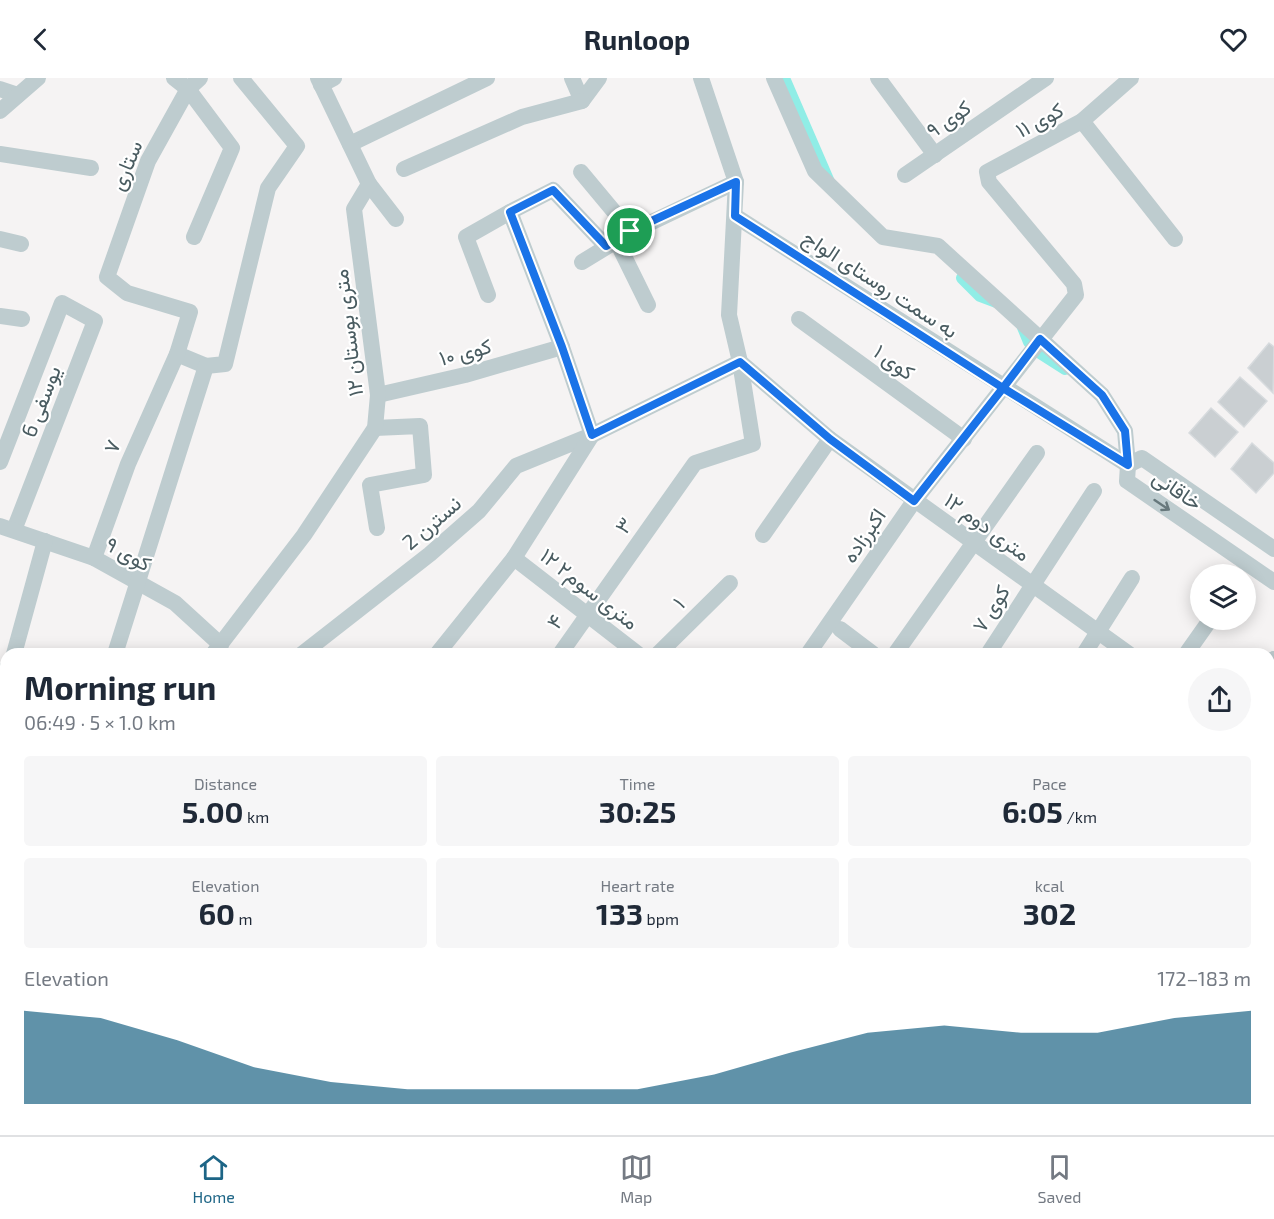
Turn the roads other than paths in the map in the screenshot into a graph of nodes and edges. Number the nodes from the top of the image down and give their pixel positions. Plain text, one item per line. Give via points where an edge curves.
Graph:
1 (38, 78) edge
2 (174, 78) edge
3 (242, 78) edge
4 (487, 78) edge
5 (572, 78) edge
6 (599, 78) edge
7 (700, 78) edge
8 (774, 78) edge
9 (878, 78) edge
10 (1046, 78) edge
11 (1131, 78) edge
12 (324, 80) edge
13 (194, 83) edge
14 (0, 89) edge
15 (18, 95) junction
16 (582, 100) junction
17 (0, 111) edge
18 (1082, 121) junction
19 (350, 144) junction
20 (0, 154) edge
21 (935, 155) junction
22 (91, 168) dead end
23 (990, 169) joint
24 (404, 170) dead end
25 (581, 172) dead end
26 (905, 175) dead end
27 (736, 182) junction
28 (369, 184) junction
29 (510, 212) junction
30 (735, 216) junction
31 (396, 219) dead end
32 (630, 231) junction
33 (194, 237) dead end
34 (0, 239) edge
35 (1175, 239) dead end
36 (611, 243) junction
37 (21, 244) dead end
38 (582, 262) dead end
39 (107, 277) joint
40 (488, 295) dead end
41 (648, 305) dead end
42 (0, 316) edge
43 (22, 319) dead end
44 (799, 320) dead end
45 (1040, 339) junction
46 (562, 347) junction
47 (177, 354) junction
48 (740, 362) junction
49 (206, 366) junction
50 (1003, 388) junction
51 (378, 395) junction
52 (375, 428) junction
53 (592, 435) junction
54 (830, 439) junction
55 (963, 439) junction
56 (1037, 453) dead end
57 (0, 462) edge
58 (1128, 465) junction
59 (1094, 491) dead end
60 (914, 501) junction
61 (7, 528) edge
62 (377, 528) dead end
63 (764, 535) dead end
64 (45, 541) junction
65 (975, 545) junction
66 (1274, 549) edge
67 (94, 558) junction
68 (514, 558) junction
69 (1132, 578) dead end
70 (1274, 582) edge
71 (730, 583) dead end
72 (138, 584) junction
73 (1031, 585) junction
74 (586, 614) junction
75 (840, 629) dead end
76 (1203, 630) edge
77 (1099, 633) junction
78 (16, 648) edge
79 (117, 648) edge
80 (215, 648) edge
81 (219, 648) edge
82 (310, 648) edge
83 (442, 648) edge
84 (564, 648) edge
85 (630, 648) edge
86 (664, 648) edge
87 (812, 648) edge
88 (865, 648) edge
89 (900, 648) edge
90 (992, 648) edge
91 (1088, 648) edge
92 (1120, 648) edge
93 (1190, 648) edge

1 - 15 street
2 - 13 street
3 - 49 street via 297,146 268,188 225,364
4 - 19 street
5 - 16 street
6 - 16 street
7 - 27 street
8 - 45 street via 815,171 883,237 938,246
9 - 21 street
10 - 21 street, کوی ۹
11 - 18 street, کوی ۱۱
12 - 19 street
13 - 33 street via 232,147
13 - 39 street, ستاری via 148,161
14 - 15 street
15 - 17 street
16 - 24 street via 522,117
18 - 23 street, کوی ۱۱ via 1045,144
18 - 35 street
19 - 28 street
20 - 22 street
21 - 26 street, کوی ۹
23 - 45 street, اکبرزاده via 989,182 1074,284 1076,295
25 - 32 street
27 - 30 street
27 - 32 street
28 - 31 street
28 - 51 street, ۱۲ متری بوستان via 354,209
29 - 36 street via 553,190
29 - 40 street via 466,237
29 - 46 street
30 - 48 street via 729,315
30 - 50 street, به سمت روستای الواج
32 - 36 street
34 - 37 street
36 - 38 street
36 - 41 street
39 - 47 street, ۷ via 127,293 190,312
42 - 43 street
44 - 55 street, کوی ۱
45 - 50 street, اکبرزاده
45 - 58 street via 1102,395 1125,431
46 - 51 street, کوی ۱۰
46 - 53 street
47 - 49 street
47 - 67 street, ۷ via 128,464
48 - 53 street, نسترن 2
48 - 54 street, ۱۲ متری دوم
48 - 74 street, ۳ via 753,444 695,463
49 - 72 street
50 - 55 street, اکبرزاده
50 - 58 street, به سمت روستای الواج
51 - 52 street, ۱۲ متری بوستان
52 - 62 street via 420,426 424,475 370,485
52 - 81 street, ۱۲ متری بوستان via 304,535
53 - 68 street
53 - 82 street, نسترن 2 via 516,466 471,518
54 - 60 street, ۱۲ متری دوم
54 - 63 street
55 - 60 street, اکبرزاده
56 - 65 street
57 - 61 street, یوسفی 6 via 62,303 95,321
58 - 66 street, خاقانی via 1142,458
58 -> 70 street, خاقانی via 1127,481
59 - 73 street, کوی ۷
60 - 65 street, ۱۲ متری دوم
60 - 87 street, اکبرزاده
61 - 64 street, کوی ۹
64 - 67 street, کوی ۹
64 - 78 street
65 - 73 street, ۱۲ متری دوم
65 - 89 street
67 - 72 street, کوی ۹
68 - 74 street, ۱۲ متری سوم۲
68 - 83 street
69 - 77 street
71 - 86 street, ۱
72 - 79 street
72 - 80 street, کوی ۹ via 175,603
73 - 77 street, ۱۲ متری دوم
73 - 90 street, کوی ۷
74 - 84 street, ۴
74 - 85 street, ۱۲ متری سوم۲
75 - 88 street
76 - 93 street
77 - 91 street
77 - 92 street, ۱۲ متری دوم

